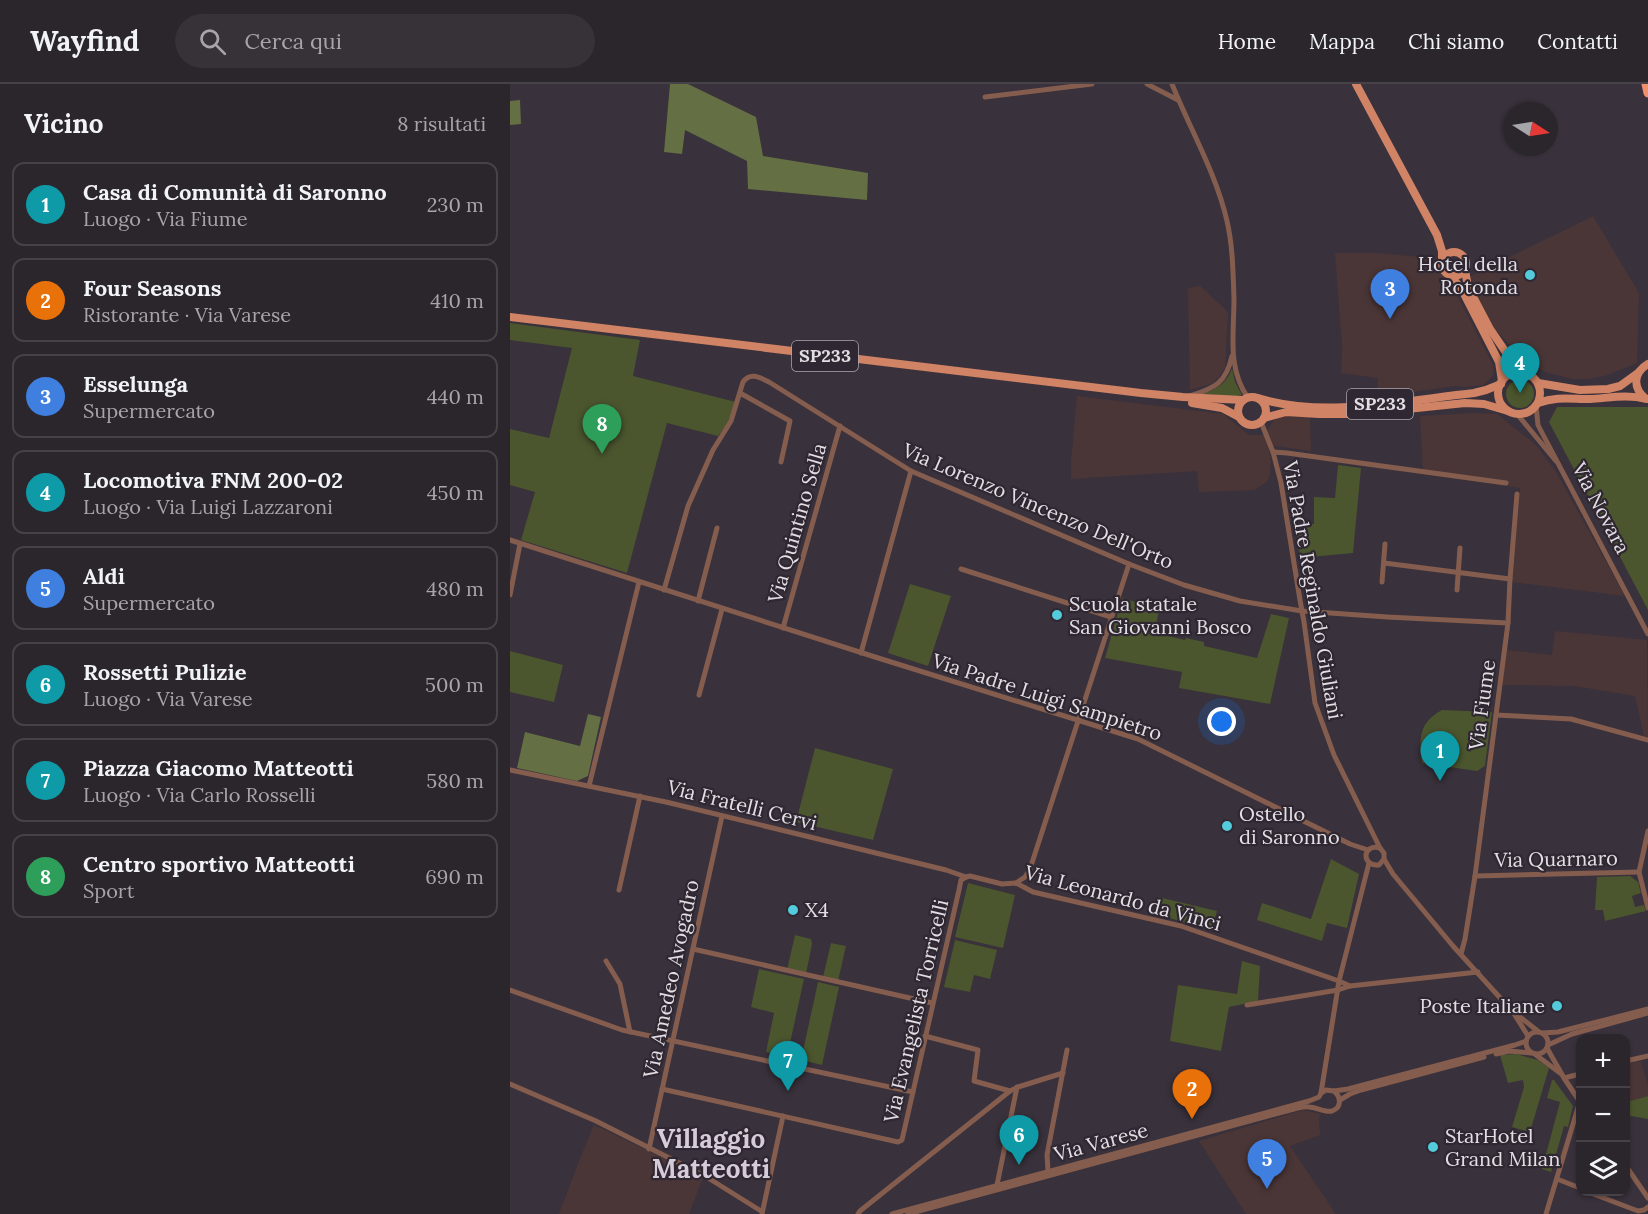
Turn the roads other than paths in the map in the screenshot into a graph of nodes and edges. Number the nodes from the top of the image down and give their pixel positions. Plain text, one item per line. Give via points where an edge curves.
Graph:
1 (1092, 84) edge
2 (1148, 84) edge
3 (1160, 84) edge
4 (1172, 84) edge
5 (1356, 84) edge
6 (1646, 84) edge
7 (1648, 93) edge
8 (985, 97) dead end
9 (1179, 101) junction
10 (1437, 235) junction
11 (1455, 251) junction
12 (1442, 260) junction
13 (1465, 270) junction
14 (1450, 276) junction
15 (510, 317) edge
16 (1233, 355) junction
17 (1648, 364) edge
18 (1526, 373) junction
19 (1638, 373) junction
20 (1501, 382) junction
21 (1538, 383) junction
22 (740, 393) junction
23 (1141, 393) junction
24 (1184, 398) junction
25 (1258, 398) junction
26 (1246, 399) junction
27 (1647, 399) edge
28 (1537, 405) junction
29 (1512, 413) junction
30 (1239, 417) junction
31 (1263, 420) junction
32 (840, 426) junction
33 (1272, 452) junction
34 (781, 462) dead end
35 (1557, 462) junction
36 (911, 471) junction
37 (1506, 483) dead end
38 (1517, 494) dead end
39 (717, 528) dead end
40 (510, 540) edge
41 (520, 544) junction
42 (1385, 544) dead end
43 (1460, 548) dead end
44 (1384, 563) junction
45 (1128, 564) junction
46 (961, 569) dead end
47 (1458, 573) junction
48 (1510, 579) junction
49 (639, 582) junction
50 (1382, 582) dead end
51 (664, 590) junction
52 (1457, 590) dead end
53 (510, 595) edge
54 (698, 601) junction
55 (722, 609) junction
56 (1302, 611) junction
57 (1111, 617) junction
58 (1508, 623) junction
59 (783, 628) junction
60 (1648, 633) edge
61 (861, 653) junction
62 (699, 695) dead end
63 (1496, 715) junction
64 (1078, 720) junction
65 (1648, 740) edge
66 (510, 770) edge
67 (589, 786) junction
68 (640, 796) junction
69 (722, 816) junction
70 (1372, 830) junction
71 (1648, 831) edge
72 (1380, 848) junction
73 (1369, 851) junction
74 (1384, 859) junction
75 (1369, 863) junction
76 (1377, 865) junction
77 (1638, 872) junction
78 (1393, 874) junction
79 (966, 876) junction
80 (1475, 876) junction
81 (1016, 883) junction
82 (619, 890) dead end
83 (1648, 908) edge
84 (693, 949) junction
85 (1461, 954) junction
86 (606, 961) dead end
87 (1478, 972) junction
88 (1339, 981) junction
89 (1350, 986) junction
90 (510, 990) edge
91 (1338, 990) junction
92 (932, 1003) junction
93 (1247, 1005) dead end
94 (1648, 1009) edge
95 (1513, 1012) junction
96 (1648, 1013) edge
97 (630, 1032) junction
98 (1541, 1033) junction
99 (925, 1036) junction
100 (1527, 1038) junction
101 (673, 1041) junction
102 (1548, 1046) junction
103 (1067, 1050) dead end
104 (1532, 1053) junction
105 (1648, 1056) edge
106 (1630, 1060) edge
107 (1063, 1073) junction
108 (1576, 1075) edge
109 (1564, 1077) junction
110 (1323, 1078) junction
111 (510, 1084) edge
112 (1017, 1087) junction
113 (662, 1089) junction
114 (1332, 1090) junction
115 (1010, 1091) junction
116 (913, 1092) junction
117 (1320, 1095) junction
118 (1576, 1095) edge
119 (1340, 1101) junction
120 (1321, 1108) junction
121 (1576, 1115) edge
122 (783, 1116) junction
123 (649, 1149) junction
124 (1048, 1171) junction
125 (1630, 1172) edge
126 (1557, 1179) junction
127 (997, 1185) junction
128 (1576, 1186) edge
129 (1600, 1196) edge
130 (1648, 1198) edge
131 (1648, 1207) edge
132 (761, 1213) edge
133 (858, 1214) edge
134 (892, 1214) edge
135 (908, 1214) edge
136 (1546, 1214) edge

1 - 8 street
2 - 3 street
2 - 9 street
4 - 9 street
5 - 10 main road
6 - 7 highway
9 - 16 street via 1225,211 1233,256
10 - 11 main road
10 - 12 main road
11 - 12 main road
11 - 13 main road via 1465,258
12 - 14 main road
13 - 14 main road
13 - 18 main road via 1468,287 1490,329
14 - 20 main road via 1462,290 1499,362
15 - 23 main road, SP233
16 - 24 street via 1220,383
16 - 26 street via 1238,383
17 - 19 main road
18 - 20 main road, SP233 via 1513,373
18 - 21 main road
19 - 21 main road via 1620,386 1608,388 1580,390
19 - 27 main road via 1638,390
20 - 25 main road, SP233 via 1474,393 1344,408 1279,404
20 - 29 main road via 1499,399
21 - 28 main road
22 - 32 street, Via Lorenzo Vincenzo Dell'Orto via 743,382 752,375
22 - 34 street via 790,422
22 - 51 street via 731,421 688,506
23 - 24 main road, SP233
23 - 30 main road, SP233 via 1222,408
24 - 26 main road, SP233
25 - 26 main road, SP233
25 - 31 main road via 1266,409
26 - 30 main road via 1238,408
27 - 28 main road via 1559,397
28 - 29 main road via 1524,414
28 - 35 street, Via Novara via 1538,425
29 - 31 main road, SP233 via 1465,403 1359,414 1286,412
29 - 35 street, Via Novara
30 - 31 main road, SP233 via 1249,426
31 - 33 street, Via Padre Reginaldo Giuliani
32 - 36 street, Via Lorenzo Vincenzo Dell'Orto
32 - 59 street, Via Quintino Sella
33 - 37 street
33 - 56 street, Via Padre Reginaldo Giuliani via 1281,483
35 - 60 street, Via Novara
36 - 45 street, Via Lorenzo Vincenzo Dell'Orto
36 - 61 street
38 - 48 street, Via Fiume
39 - 54 street
40 - 41 street, Via Padre Luigi Sampietro
41 - 49 street, Via Padre Luigi Sampietro
41 - 53 street
42 - 44 street
43 - 47 street
44 - 47 street
44 - 50 street
45 - 56 street, Via Lorenzo Vincenzo Dell'Orto via 1223,597
45 - 57 street
46 - 57 street
47 - 48 street
47 - 52 street
48 - 58 street, Via Fiume
49 - 51 street, Via Padre Luigi Sampietro
49 - 67 street
51 - 54 street, Via Padre Luigi Sampietro
54 - 55 street, Via Padre Luigi Sampietro
55 - 59 street, Via Padre Luigi Sampietro
55 - 62 street
56 - 58 street, Via Lorenzo Vincenzo Dell'Orto
56 - 70 street, Via Padre Reginaldo Giuliani via 1315,704 1334,755
57 - 64 street
58 - 63 street, Via Fiume
59 - 61 street, Via Padre Luigi Sampietro
61 - 64 street, Via Padre Luigi Sampietro
63 - 65 street via 1571,719
63 - 80 street, Via Fiume
64 - 73 street, Via Padre Luigi Sampietro via 1138,739
64 - 81 street via 1030,869
66 - 67 street, Via Fratelli Cervi
67 - 68 street, Via Fratelli Cervi
68 - 69 street, Via Fratelli Cervi
68 - 82 street
69 - 79 street, Via Fratelli Cervi
69 - 84 street, Via Amedeo Avogadro
70 - 72 street, Via Padre Reginaldo Giuliani
70 - 73 street, Via Padre Reginaldo Giuliani
71 - 77 street
72 - 73 street
72 - 74 street, Via Padre Reginaldo Giuliani
73 - 75 street, Via Padre Reginaldo Giuliani
74 - 76 street
74 - 78 street, Via Padre Reginaldo Giuliani
75 - 76 street, Via Padre Reginaldo Giuliani
75 - 88 street
76 - 78 street, Via Padre Reginaldo Giuliani
77 - 80 street, Via Quarnaro
77 - 83 street
78 - 85 street, Via Padre Reginaldo Giuliani
79 - 81 street, Via Leonardo da Vinci via 1002,885
79 - 92 street, Via Evangelista Torricelli via 958,890
80 - 85 street, Via Fiume
81 - 88 street, Via Leonardo da Vinci via 1033,892 1181,927
84 - 92 street
84 - 101 street, Via Amedeo Avogadro
85 - 87 street, Via Padre Reginaldo Giuliani
86 - 97 street via 620,984
87 - 89 street
87 - 95 street, Via Padre Reginaldo Giuliani
88 - 89 street, Via Leonardo da Vinci
88 - 91 street
89 - 91 street
90 - 97 street
91 - 93 street
91 - 110 street
92 - 99 street, Via Evangelista Torricelli
94 - 98 street
95 - 98 street, Via Padre Reginaldo Giuliani
95 - 100 street, Via Padre Reginaldo Giuliani
96 - 102 street via 1572,1034
97 - 101 street
98 - 100 street via 1532,1033
98 - 102 street
99 - 115 street via 978,1050 974,1081
99 - 116 street, Via Evangelista Torricelli
100 - 104 street
100 - 114 street via 1515,1045
101 - 113 street, Via Amedeo Avogadro
101 - 116 street
102 - 104 street via 1542,1053
102 - 109 street
103 - 107 street
104 - 109 street
104 - 119 street via 1492,1054 1361,1090
105 - 106 street
107 - 112 street
107 - 124 street via 1047,1155
108 - 109 street
109 - 118 street
110 - 114 street
110 - 117 street
111 - 123 street
112 - 115 street
112 - 127 street
113 - 122 street
113 - 123 street, Via Amedeo Avogadro
114 - 117 street
114 - 119 street
115 - 133 street
116 - 122 street, Via Evangelista Torricelli via 902,1140 898,1142
117 - 120 street
117 - 124 street, Via Varese
119 - 120 street via 1332,1111
120 - 135 street, Via Varese via 1294,1109
121 - 126 street
122 - 132 street
123 - 132 street via 717,1182
124 - 127 street, Via Varese
125 - 130 street
126 - 128 street
126 - 136 street
127 - 134 street, Via Varese
129 - 131 street via 1638,1211

